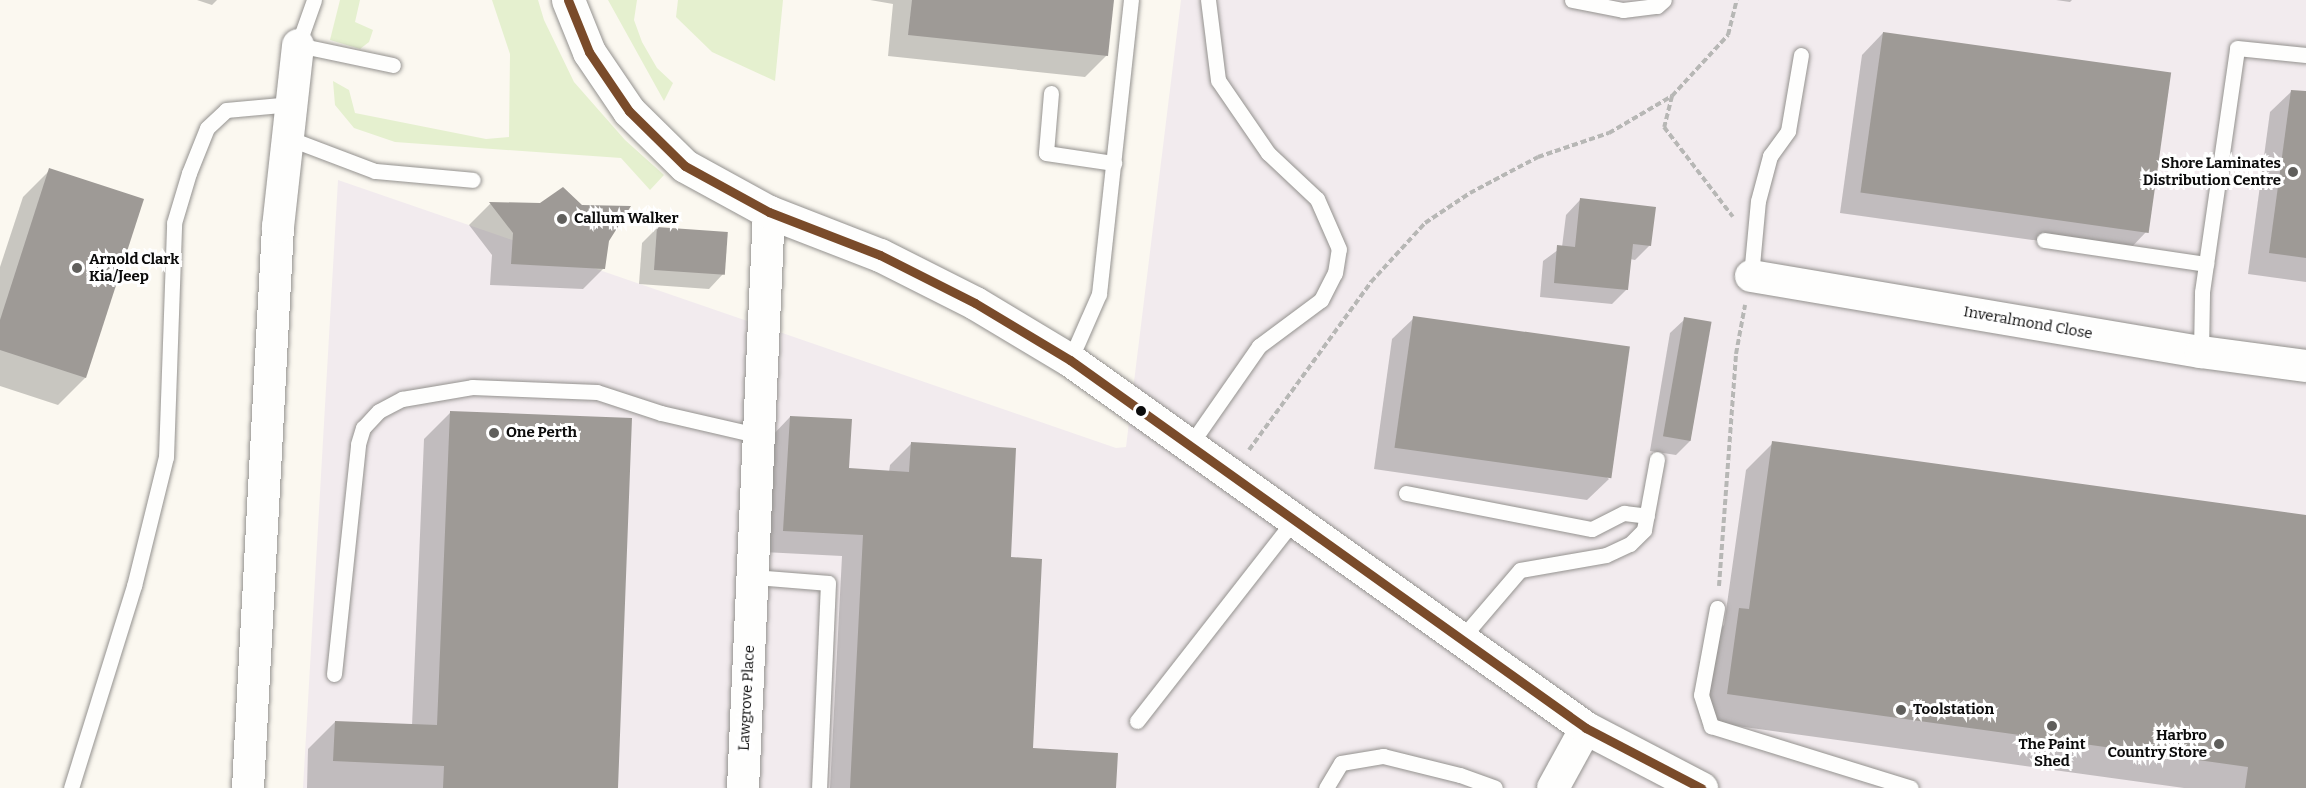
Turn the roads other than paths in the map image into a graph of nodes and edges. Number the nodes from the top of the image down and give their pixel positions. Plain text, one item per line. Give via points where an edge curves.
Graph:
1 (314, 0) edge
2 (568, 0) edge
3 (1131, 0) edge
4 (1208, 0) edge
5 (1572, 0) edge
6 (1664, 0) edge
7 (298, 45) junction
8 (1800, 55) dead end
9 (2306, 56) edge
10 (393, 65) dead end
11 (1051, 93) dead end
12 (292, 104) junction
13 (288, 138) junction
14 (1114, 163) junction
15 (473, 180) dead end
16 (769, 212) junction
17 (2044, 240) dead end
18 (2206, 264) junction
19 (1751, 276) joint
20 (2201, 352) junction
21 (1070, 360) junction
22 (2306, 366) edge
23 (761, 436) junction
24 (1190, 445) junction
25 (1657, 459) dead end
26 (1406, 493) dead end
27 (1647, 516) junction
28 (1293, 521) junction
29 (754, 577) junction
30 (1717, 608) road end
31 (1460, 640) junction
32 (334, 674) dead end
33 (1137, 721) dead end
34 (1586, 728) junction
35 (71, 788) edge
36 (248, 788) edge
37 (743, 788) edge
38 (819, 788) edge
39 (1326, 788) edge
40 (1494, 788) edge
41 (1553, 788) edge
42 (1701, 788) edge
43 (1911, 788) edge

1 - 7 lane
2 - 16 street via 589,52 629,111 685,166
3 - 14 lane
4 - 24 lane via 1218,80 1268,153 1317,199 1340,249 1335,273 1321,300 1259,346
5 - 6 lane via 1623,10 1657,6
7 - 10 lane
7 - 12 street
8 - 19 lane via 1788,131 1770,156 1758,201
9 - 18 lane via 2237,48
11 - 14 lane via 1046,153
12 - 13 street
12 - 35 lane via 226,111 207,128 189,173 174,223 166,457 134,586
13 - 15 lane via 375,171
13 - 36 street via 278,227
14 - 21 lane via 1099,294
16 - 21 street via 880,255 975,303
16 - 23 street, Lawgrove Place
17 - 18 lane
18 - 20 lane
19 - 20 street, Inveralmond Close
20 - 22 street, Inveralmond Close
21 - 24 street
23 - 29 street, Lawgrove Place
23 - 32 lane via 661,413 597,392 472,387 402,399 379,411 363,428 358,444
24 - 28 street
25 - 27 lane
26 - 27 lane via 1592,529 1624,513
27 - 31 lane via 1644,530 1630,544 1606,555 1520,570
28 - 31 street
28 - 33 lane
29 - 37 street, Lawgrove Place
29 - 38 lane via 828,583
30 - 43 lane via 1701,695 1712,726
31 - 34 street
34 - 41 street
34 - 42 street
39 - 40 lane via 1341,763 1383,756 1460,775

